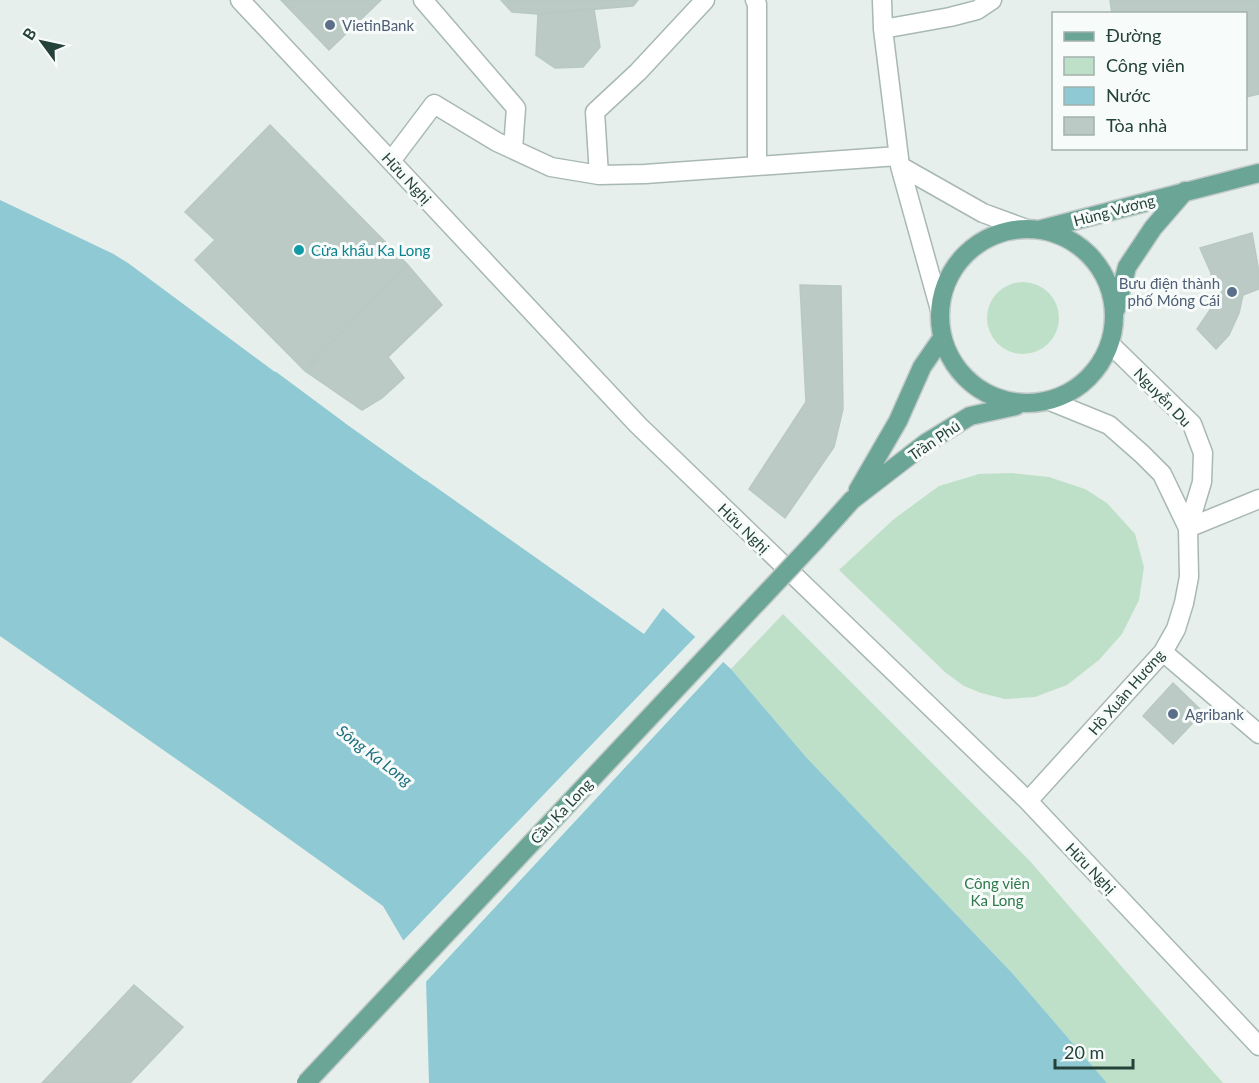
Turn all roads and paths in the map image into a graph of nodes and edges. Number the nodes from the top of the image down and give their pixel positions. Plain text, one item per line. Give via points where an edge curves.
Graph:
1 (423, 0) edge
2 (705, 0) edge
3 (755, 0) edge
4 (882, 0) edge
5 (992, 0) edge
6 (246, 1) edge
7 (884, 29) junction
8 (513, 149) junction
9 (391, 161) junction
10 (899, 161) junction
11 (757, 166) junction
12 (599, 175) junction
13 (1258, 177) edge
14 (1185, 191) junction
15 (1033, 229) junction
16 (940, 310) junction
17 (1115, 313) junction
18 (942, 338) junction
19 (1110, 344) junction
20 (1050, 401) junction
21 (1026, 404) junction
22 (1259, 499) edge
23 (852, 500) junction
24 (1188, 528) junction
25 (817, 539) joint
26 (1163, 652) junction
27 (1259, 734) edge
28 (1028, 801) junction
29 (1255, 1033) edge
30 (306, 1083) edge

1 - 8 street via 516,108
2 - 12 street via 595,112
3 - 11 street
4 - 7 street
5 - 7 street via 968,13
6 - 9 street, Hữu Nghị
7 - 10 street
8 - 9 street via 434,104
8 - 12 street via 551,167
9 - 28 street, Hữu Nghị via 638,424
10 - 11 street
10 - 15 street via 983,213
10 - 16 street
11 - 12 street
13 - 14 main road, Hùng Vương
14 - 15 main road, Hùng Vương
14 - 17 main road, Hùng Vương via 1127,267
15 - 16 main road via 999,233 976,245 957,262 945,285
15 - 17 main road via 1070,239 1093,258 1109,284
16 - 18 main road
17 - 19 main road
18 - 21 main road via 953,364 973,386 998,399
18 - 23 main road, Trần Phú via 922,367 898,421
19 - 20 main road via 1097,369 1076,389
19 - 24 street, Nguyễn Du via 1192,424 1203,453 1203,473
20 - 21 main road
20 - 24 street via 1109,425 1142,454 1161,474
21 - 23 main road, Trần Phú via 970,416 926,443
22 - 24 street
23 - 25 main road, Trần Phú
24 - 26 street, Hồ Xuân Hương via 1189,577 1184,603
25 - 30 main road, Cầu Ka Long, bridge
26 - 27 street
26 - 28 street, Hồ Xuân Hương
28 - 29 street, Hữu Nghị

